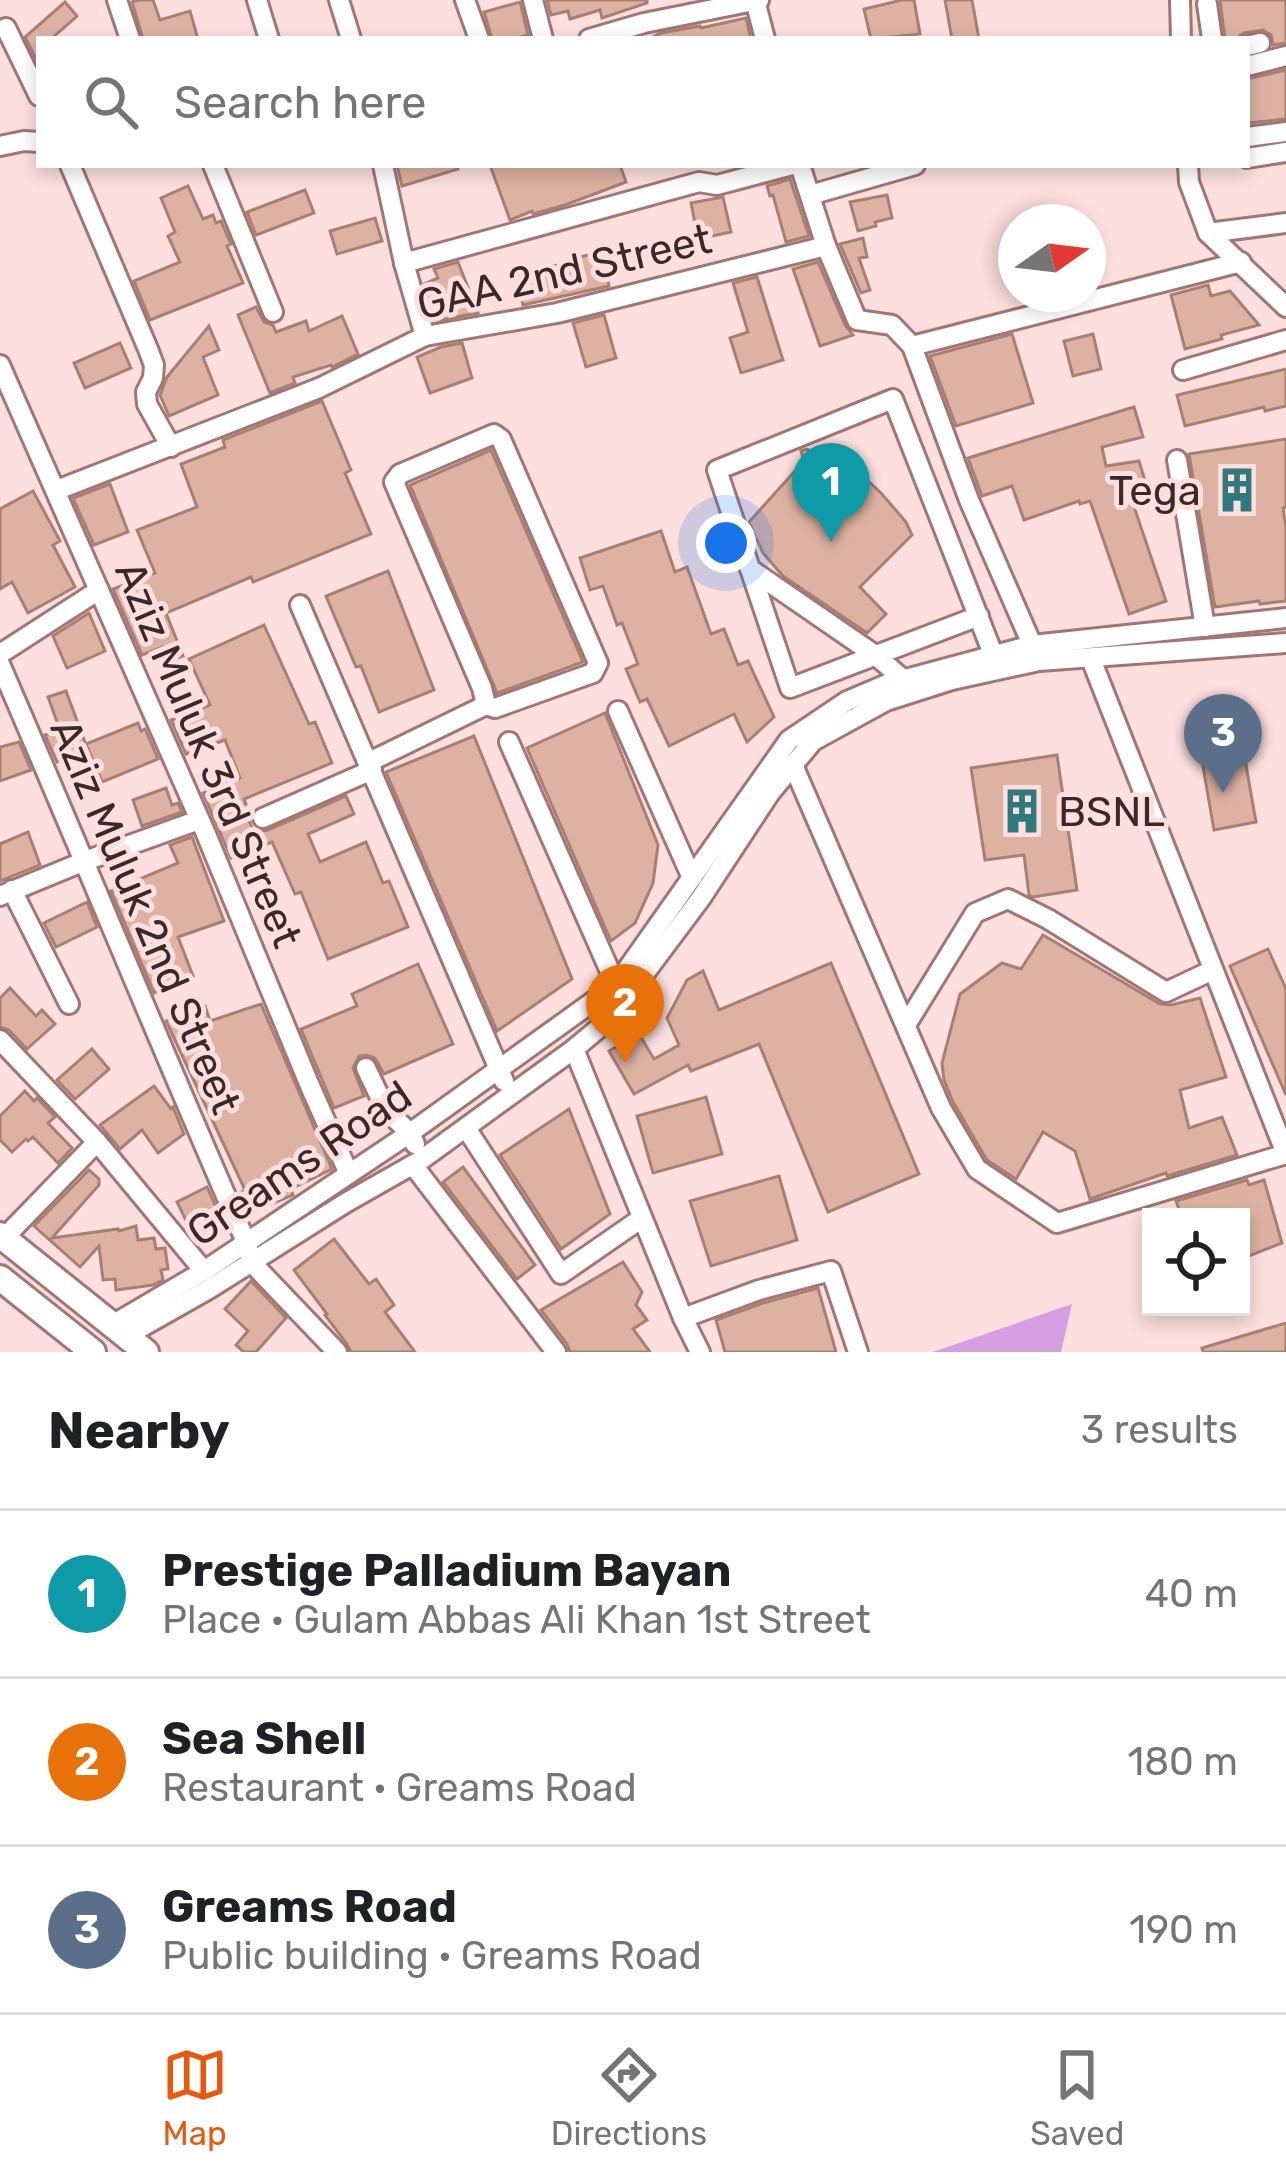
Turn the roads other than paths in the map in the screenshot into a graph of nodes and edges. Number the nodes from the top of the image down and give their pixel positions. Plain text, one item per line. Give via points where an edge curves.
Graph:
1 (117, 0) edge
2 (257, 0) edge
3 (339, 0) edge
4 (466, 0) edge
5 (532, 0) edge
6 (638, 0) edge
7 (756, 0) edge
8 (1180, 0) edge
9 (1207, 4) dead end
10 (6, 28) dead end
11 (651, 28) edge
12 (129, 36) edge
13 (268, 36) edge
14 (350, 36) edge
15 (477, 36) edge
16 (542, 36) edge
17 (607, 36) edge
18 (764, 36) edge
19 (1181, 36) edge
20 (1212, 36) edge
21 (1286, 56) edge
22 (1250, 65) edge
23 (36, 90) edge
24 (1286, 132) edge
25 (1250, 137) edge
26 (36, 142) edge
27 (0, 146) edge
28 (1286, 152) edge
29 (1250, 158) edge
30 (71, 168) edge
31 (214, 168) edge
32 (384, 168) edge
33 (784, 168) edge
34 (797, 168) edge
35 (904, 168) edge
36 (1191, 168) edge
37 (697, 173) edge
38 (810, 195) junction
39 (1286, 223) edge
40 (1208, 233) junction
41 (826, 246) junction
42 (1240, 262) junction
43 (404, 263) junction
44 (1286, 307) edge
45 (273, 312) dead end
46 (424, 336) junction
47 (1286, 340) edge
48 (912, 346) junction
49 (0, 364) edge
50 (1183, 370) dead end
51 (171, 447) junction
52 (1177, 460) dead end
53 (57, 490) junction
54 (750, 569) junction
55 (100, 590) junction
56 (300, 605) dead end
57 (979, 616) junction
58 (1286, 618) edge
59 (1205, 627) junction
60 (1286, 644) edge
61 (1035, 653) junction
62 (0, 654) edge
63 (994, 654) junction
64 (875, 655) junction
65 (1091, 658) junction
66 (0, 664) edge
67 (903, 679) junction
68 (486, 704) junction
69 (618, 711) dead end
70 (509, 742) dead end
71 (794, 765) junction
72 (370, 766) junction
73 (263, 818) dead end
74 (199, 820) junction
75 (86, 861) junction
76 (692, 878) junction
77 (6, 893) edge
78 (1214, 970) junction
79 (616, 985) junction
80 (69, 1004) dead end
81 (906, 1025) junction
82 (0, 1040) edge
83 (574, 1048) junction
84 (365, 1068) dead end
85 (499, 1070) junction
86 (511, 1096) junction
87 (466, 1128) junction
88 (410, 1133) junction
89 (97, 1142) junction
90 (1286, 1154) edge
91 (417, 1162) junction
92 (349, 1174) junction
93 (642, 1218) junction
94 (2, 1236) edge
95 (246, 1242) junction
96 (252, 1263) junction
97 (204, 1271) junction
98 (0, 1277) edge
99 (682, 1318) junction
100 (128, 1338) edge
101 (93, 1352) edge
102 (337, 1352) edge
103 (556, 1352) edge
104 (700, 1352) edge
105 (858, 1352) edge

1 - 12 street
2 - 13 street
3 - 14 street
4 - 15 street
5 - 16 street
6 - 11 street
7 - 11 street
7 - 18 street
8 - 19 street
9 - 20 street
10 - 23 street
11 - 17 street
21 - 22 street
24 - 25 street
26 - 27 street
28 - 29 street
30 - 51 street via 154,365 147,404
31 - 45 street
32 - 43 street
33 - 37 street via 717,185
34 - 38 street
35 - 38 street
36 - 40 street
37 - 43 street
38 - 41 street
39 - 40 street
40 - 42 street
41 - 46 street, GAA 2nd Street via 557,313
41 - 48 street via 857,320 892,325
42 - 44 street
42 - 48 street
43 - 46 street
46 - 51 street, GAA 2nd Street
47 - 50 street
48 - 61 street
49 - 53 street, Aziz Muluk 3rd Street
51 - 53 street, GAA 2nd Street
52 - 59 street
53 - 55 street, Aziz Muluk 3rd Street
54 - 57 street via 717,470 893,399
54 - 64 street
54 - 64 street via 790,688
55 - 62 street
55 - 74 street, Aziz Muluk 3rd Street
56 - 72 street
57 - 63 street
57 - 64 street
58 - 59 street, Greams Road
59 - 61 street, Greams Road
60 - 65 street, Greams Road
61 - 63 street, Greams Road
61 - 65 street, Greams Road
61 - 71 street, Greams Road via 886,701 813,741
63 - 67 street, Greams Road
64 - 67 street
65 - 78 street
66 - 75 street, Aziz Muluk 2nd Street
67 - 76 street, Greams Road via 847,701 789,740
68 - 68 street via 394,482 494,434 598,664 593,673 495,708
68 - 72 street
69 - 76 street
70 - 79 street
71 - 81 street
71 - 83 street, Greams Road via 612,1017
72 - 73 street
72 - 85 street
74 - 75 street
74 - 92 street, Aziz Muluk 3rd Street
75 - 77 street
75 - 95 street, Aziz Muluk 2nd Street
76 - 79 street, Greams Road
77 - 80 street
78 - 81 street via 1166,992 1008,899 975,913
78 - 90 street
79 - 85 street, Greams Road
81 - 90 street via 940,1108 977,1169 1057,1223
82 - 89 street
83 - 86 street, Greams Road
83 - 93 street
84 - 88 street via 386,1110
85 - 86 street
85 - 88 street, Greams Road
86 - 87 street, Greams Road
87 - 91 street, Greams Road
87 - 93 street via 561,1274
88 - 91 street
88 - 92 street, Greams Road
89 - 94 street
89 - 97 street
91 - 96 street, Greams Road
91 - 103 street
92 - 95 street, Greams Road
93 - 99 street
94 - 100 main road
95 - 96 street, Aziz Muluk 2nd Street
95 - 97 street, Greams Road
96 - 100 street, Greams Road
96 - 102 street
97 - 100 street, Greams Road
98 - 101 main road
99 - 104 street
99 - 105 street via 831,1270

